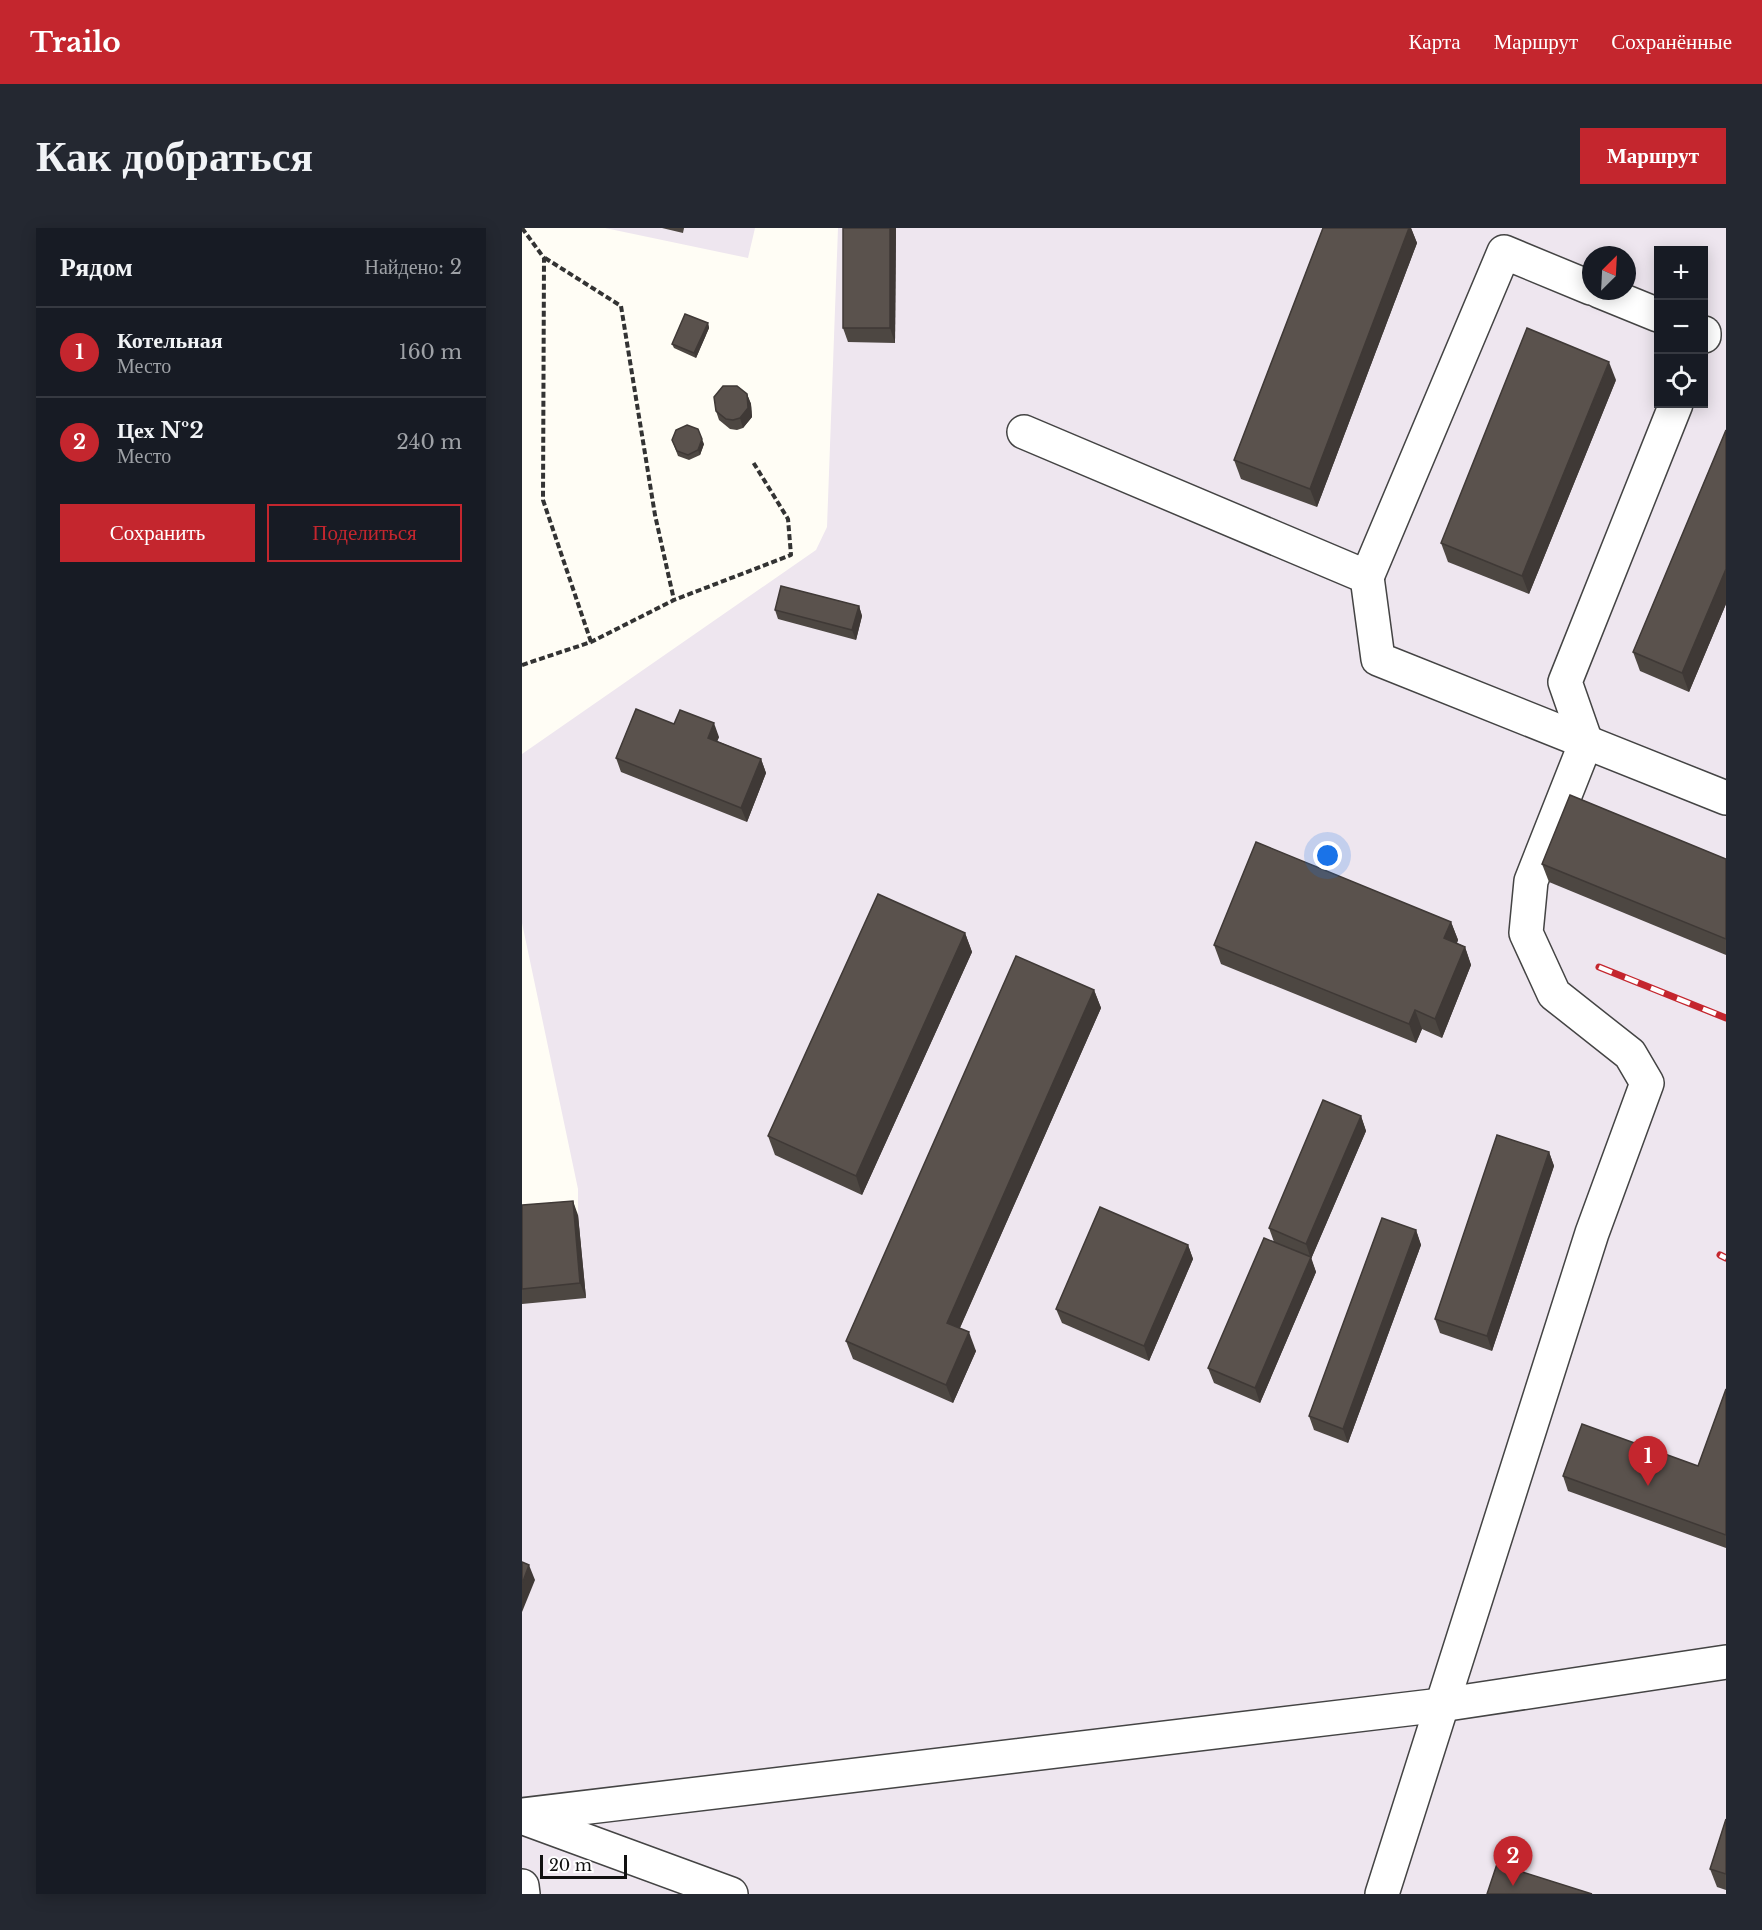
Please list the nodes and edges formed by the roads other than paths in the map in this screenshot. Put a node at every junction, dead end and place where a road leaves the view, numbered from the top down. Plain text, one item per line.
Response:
1 (1582, 284) edge
2 (1622, 300) edge
3 (1654, 313) edge
4 (1674, 408) edge
5 (1024, 432) dead end
6 (1367, 577) junction
7 (1586, 742) junction
8 (1726, 798) edge
9 (1726, 1662) edge
10 (1441, 1705) junction
11 (522, 1816) edge
12 (522, 1886) edge
13 (523, 1894) edge
14 (731, 1894) edge
15 (1382, 1894) edge

1 - 6 lane
2 - 3 lane
4 - 7 lane
5 - 6 lane
6 - 7 lane
7 - 8 lane
7 - 10 lane
9 - 10 lane
10 - 11 lane
10 - 15 lane
11 - 14 lane
12 - 13 lane

